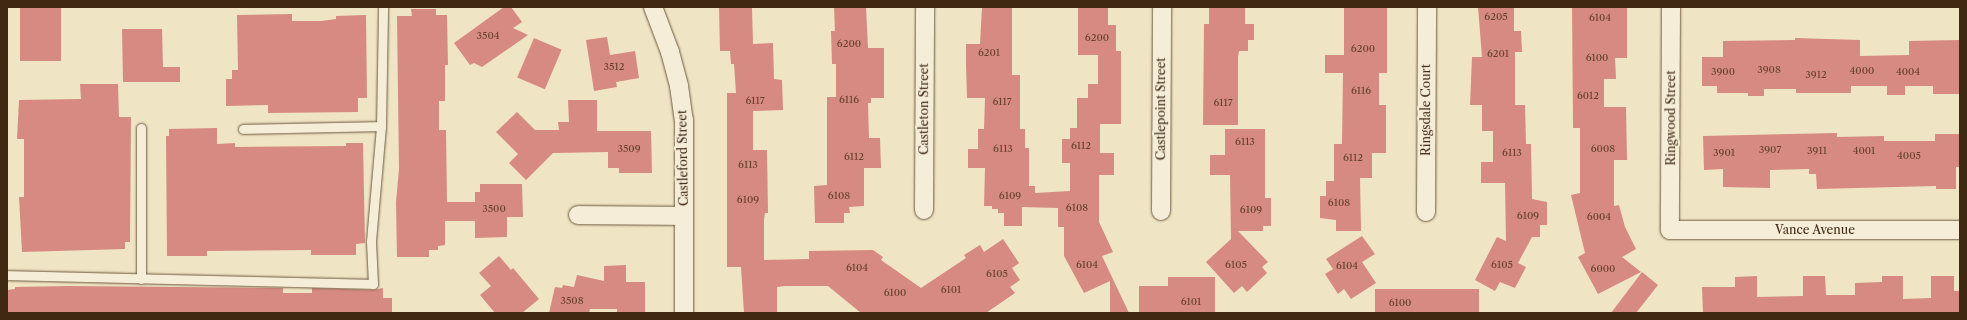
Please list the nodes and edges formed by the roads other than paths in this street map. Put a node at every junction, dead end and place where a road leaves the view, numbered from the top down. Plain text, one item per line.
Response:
1 (383, 7) edge
2 (653, 7) edge
3 (925, 7) edge
4 (1162, 7) edge
5 (1427, 7) edge
6 (1671, 7) edge
7 (381, 126) junction
8 (141, 128) dead end
9 (243, 129) dead end
10 (924, 210) dead end
11 (1161, 211) dead end
12 (1426, 212) dead end
13 (578, 215) dead end
14 (684, 216) junction
15 (1670, 230) joint
16 (1960, 230) edge
17 (7, 275) edge
18 (141, 279) junction
19 (684, 313) edge

1 - 7 lane
2 - 14 street, Castleford Street
3 - 10 street, Castleton Street
4 - 11 street, Castlepoint Street
5 - 12 street, Ringsdale Court
6 - 15 street, Ringwood Street
7 - 9 lane
7 - 18 lane
8 - 18 lane
13 - 14 street
14 - 19 street, Castleford Street
15 - 16 street, Vance Avenue
17 - 18 lane

